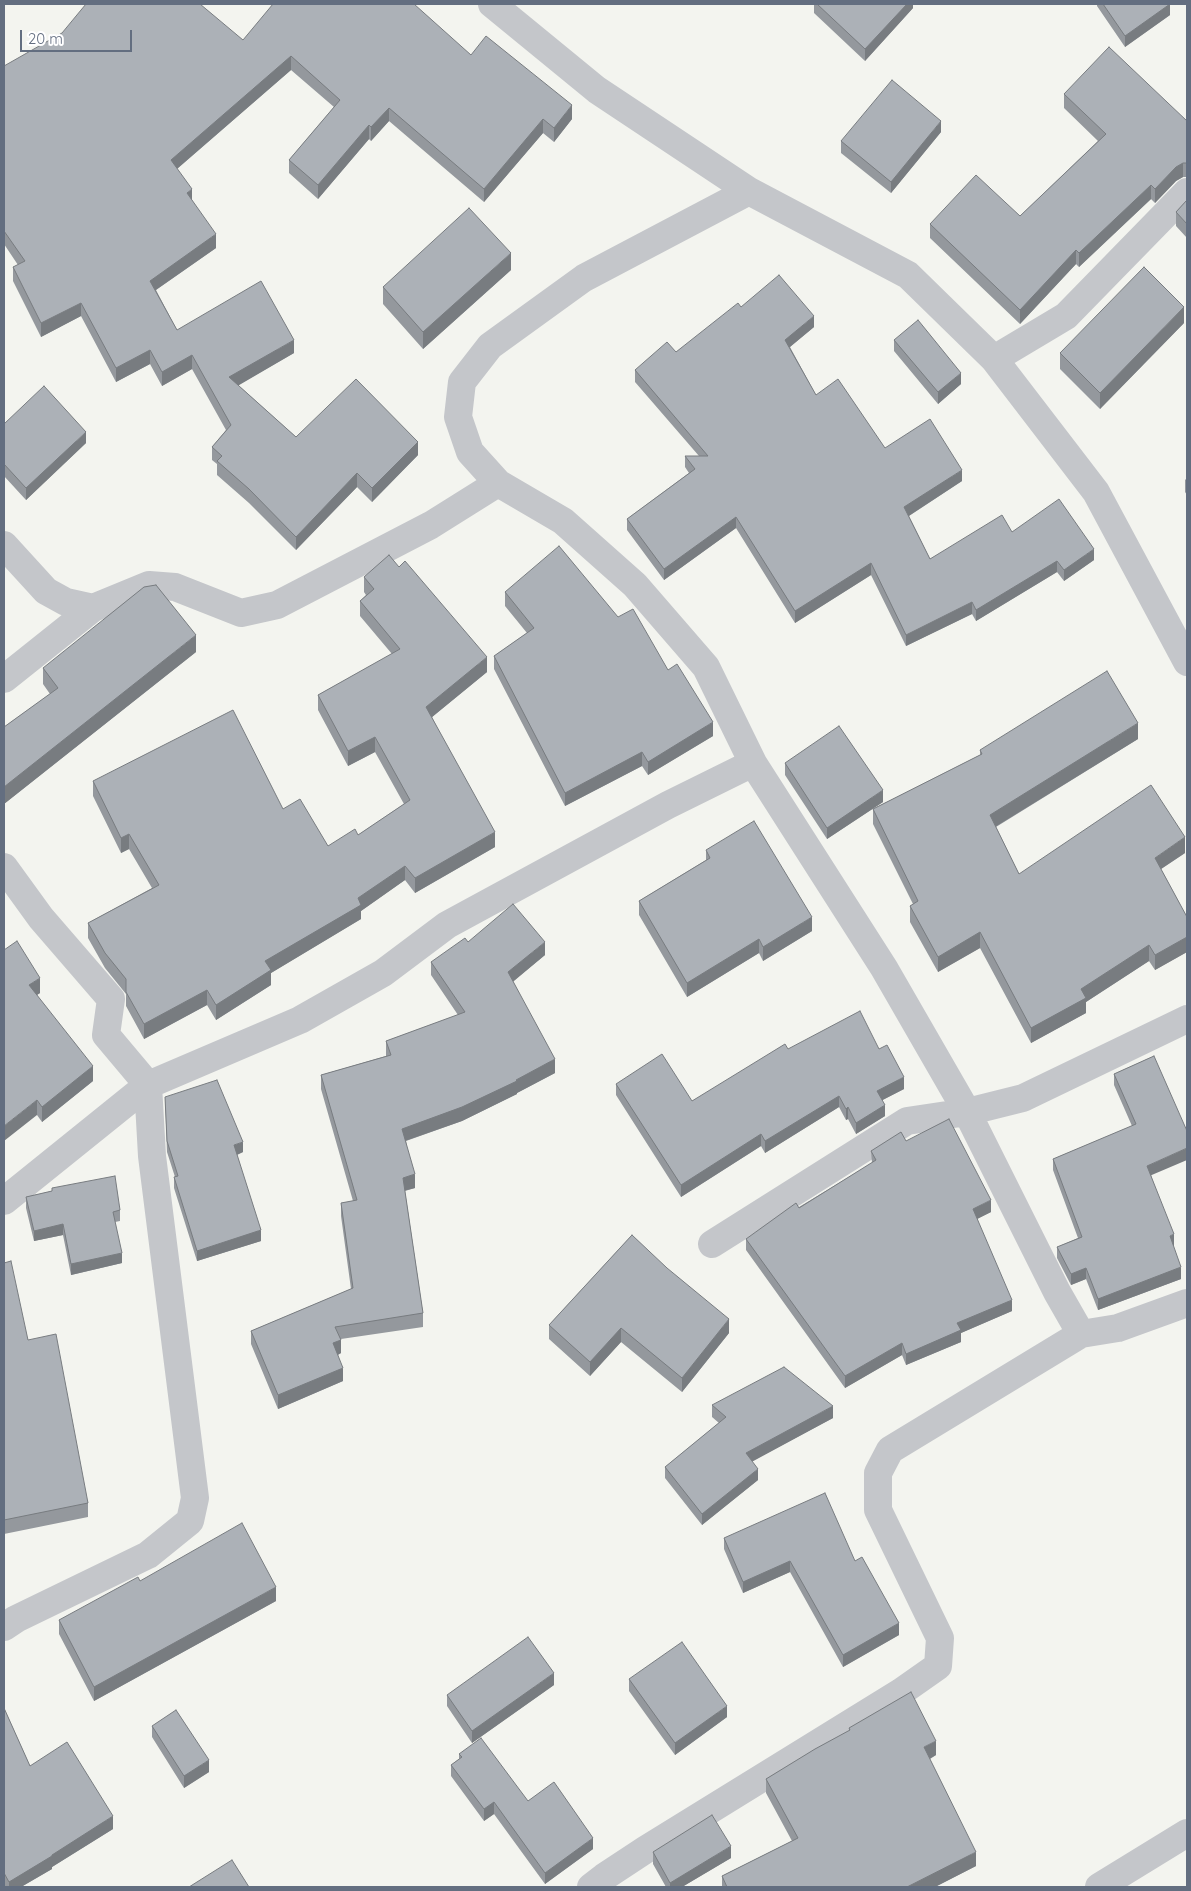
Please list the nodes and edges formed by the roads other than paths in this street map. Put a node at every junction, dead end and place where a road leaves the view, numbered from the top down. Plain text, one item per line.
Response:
1 (492, 4) edge
2 (749, 191) junction
3 (1187, 192) edge
4 (994, 359) junction
5 (498, 483) junction
6 (4, 544) edge
7 (93, 608) junction
8 (1187, 662) edge
9 (4, 679) edge
10 (753, 763) junction
11 (4, 867) edge
12 (1187, 1019) edge
13 (148, 1085) junction
14 (967, 1112) junction
15 (4, 1201) edge
16 (712, 1244) dead end
17 (1187, 1303) edge
18 (1080, 1334) junction
19 (4, 1627) edge
20 (1187, 1833) edge
21 (591, 1887) edge
22 (1100, 1887) edge

1 - 2 street
2 - 4 street
2 - 5 street
3 - 4 street
4 - 8 street
5 - 7 street
5 - 10 street
6 - 7 street
7 - 9 street
10 - 13 street
10 - 14 street
11 - 13 street
12 - 14 street
13 - 15 street
13 - 19 street
14 - 16 street
14 - 18 street
17 - 18 street
18 - 21 street
20 - 22 street

